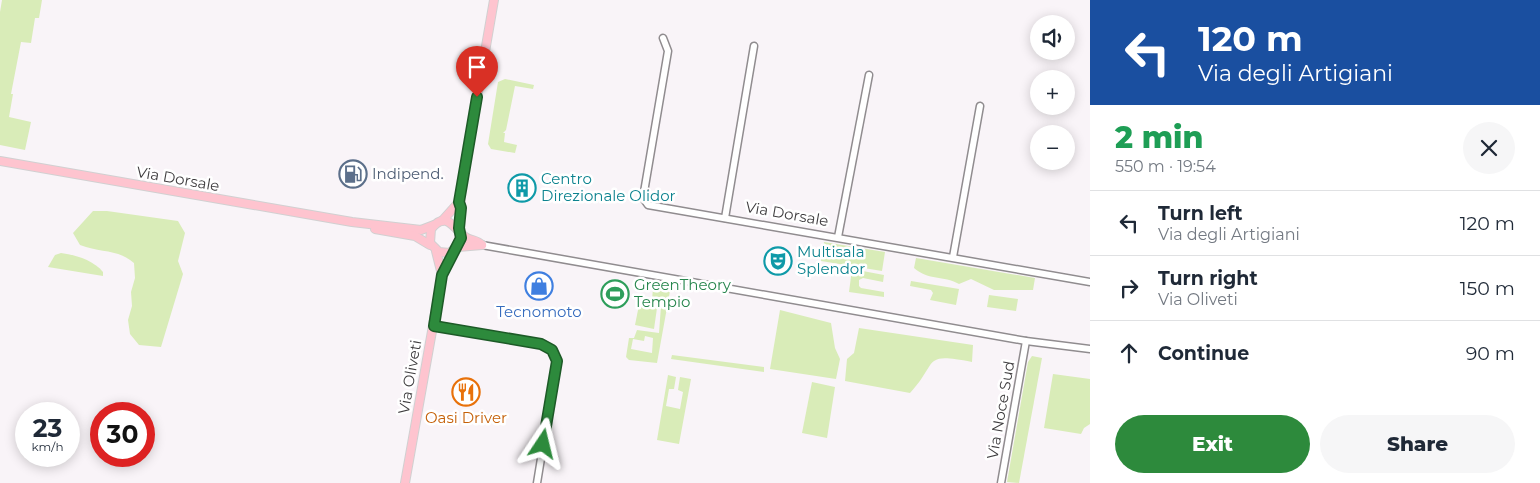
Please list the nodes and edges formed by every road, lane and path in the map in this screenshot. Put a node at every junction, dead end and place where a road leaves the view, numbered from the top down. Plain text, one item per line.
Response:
1 (494, 0) edge
2 (663, 38) dead end
3 (754, 46) dead end
4 (869, 75) dead end
5 (980, 106) dead end
6 (0, 161) edge
7 (459, 202) junction
8 (724, 218) junction
9 (442, 221) junction
10 (352, 222) junction
11 (434, 225) junction
12 (460, 231) junction
13 (838, 237) junction
14 (482, 245) junction
15 (434, 249) junction
16 (456, 249) junction
17 (953, 257) junction
18 (442, 275) junction
19 (1090, 282) edge
20 (434, 326) junction
21 (1026, 341) junction
22 (1090, 349) edge
23 (406, 483) edge
24 (537, 483) edge
25 (1001, 483) edge

1 - 7 main road
2 - 8 street, Via Dorsale
3 - 8 street
4 - 13 street
5 - 17 street
6 - 10 main road, Via Dorsale
7 - 9 main road
7 - 12 main road
8 - 13 street, Via Dorsale
9 - 11 main road
9 - 12 main road
10 - 11 main road, Via Dorsale
10 - 15 main road, Via Dorsale
11 - 15 main road
12 - 14 main road
12 - 16 main road
13 - 17 street, Via Dorsale
14 - 16 main road
14 - 21 street
15 - 16 main road
15 - 18 main road, Via Oliveti
16 - 18 main road, Via Oliveti
17 - 19 street, Via Dorsale
18 - 20 main road, Via Oliveti
20 - 23 main road, Via Oliveti
20 - 24 street
21 - 22 street
21 - 25 street, Via Noce Sud

